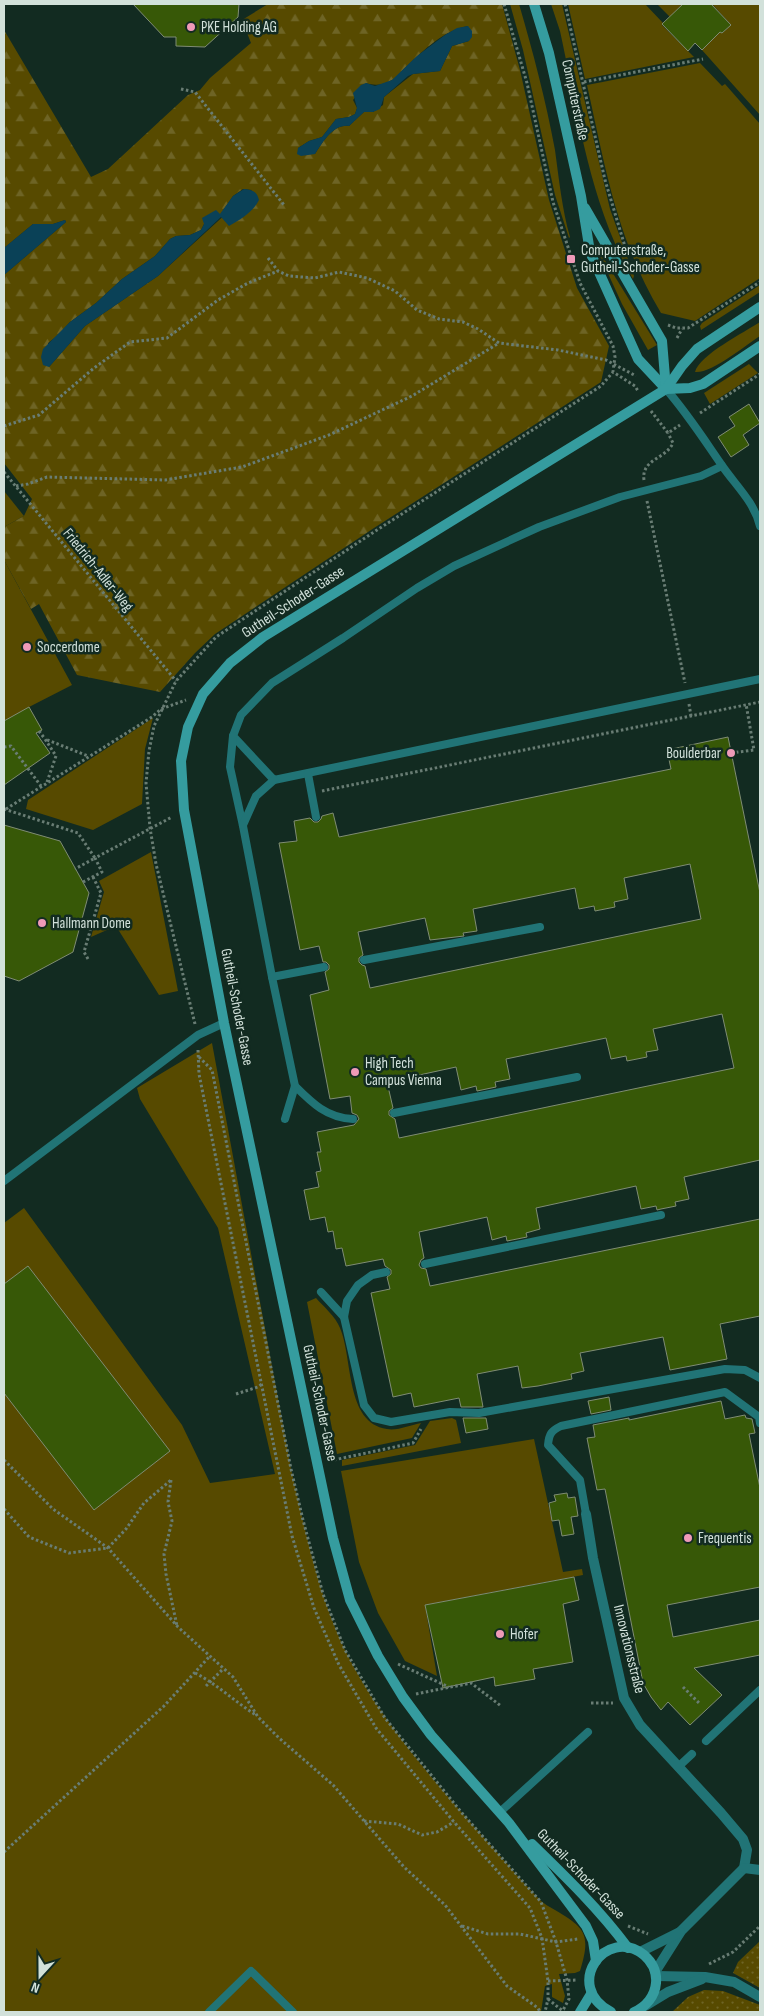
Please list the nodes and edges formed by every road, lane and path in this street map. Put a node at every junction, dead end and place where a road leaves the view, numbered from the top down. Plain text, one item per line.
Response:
1 (504, 4) edge
2 (534, 4) edge
3 (565, 4) edge
4 (703, 59) dead end
5 (584, 82) junction
6 (181, 88) dead end
7 (582, 203) junction
8 (284, 205) dead end
9 (628, 254) dead end
10 (268, 258) dead end
11 (278, 271) junction
12 (760, 282) edge
13 (760, 308) edge
14 (664, 321) dead end
15 (682, 329) junction
16 (677, 338) dead end
17 (499, 343) junction
18 (760, 346) edge
19 (615, 365) junction
20 (613, 372) junction
21 (760, 374) edge
22 (640, 378) dead end
23 (666, 389) junction
24 (644, 402) junction
25 (691, 418) junction
26 (4, 426) edge
27 (668, 433) junction
28 (722, 466) junction
29 (4, 472) edge
30 (16, 486) junction
31 (645, 490) junction
32 (760, 526) edge
33 (760, 678) edge
34 (176, 681) junction
35 (203, 694) junction
36 (687, 694) junction
37 (760, 702) edge
38 (746, 704) junction
39 (161, 709) junction
40 (691, 716) junction
41 (39, 731) dead end
42 (233, 736) junction
43 (45, 739) junction
44 (4, 747) edge
45 (731, 753) dead end
46 (89, 756) junction
47 (308, 774) junction
48 (274, 780) junction
49 (47, 782) junction
50 (41, 786) junction
51 (312, 793) junction
52 (5, 809) edge
53 (184, 810) junction
54 (316, 817) dead end
55 (243, 826) junction
56 (150, 828) junction
57 (95, 858) junction
58 (75, 869) dead end
59 (93, 877) junction
60 (83, 882) dead end
61 (540, 927) dead end
62 (88, 959) dead end
63 (364, 960) dead end
64 (324, 967) dead end
65 (272, 977) junction
66 (224, 1023) junction
67 (198, 1035) junction
68 (198, 1057) dead end
69 (577, 1077) dead end
70 (295, 1086) junction
71 (394, 1113) dead end
72 (285, 1119) dead end
73 (353, 1119) dead end
74 (4, 1181) edge
75 (661, 1215) dead end
76 (425, 1264) dead end
77 (386, 1272) dead end
78 (321, 1292) dead end
79 (344, 1317) junction
80 (760, 1378) edge
81 (263, 1383) dead end
82 (236, 1394) dead end
83 (428, 1416) junction
84 (760, 1423) edge
85 (4, 1460) edge
86 (318, 1464) junction
87 (4, 1509) edge
88 (586, 1514) joint
89 (108, 1548) junction
90 (178, 1627) junction
91 (377, 1654) junction
92 (209, 1657) junction
93 (223, 1669) junction
94 (195, 1673) junction
95 (212, 1681) junction
96 (206, 1686) dead end
97 (683, 1687) dead end
98 (450, 1688) junction
99 (760, 1690) edge
100 (403, 1697) junction
101 (591, 1703) dead end
102 (618, 1703) dead end
103 (700, 1704) dead end
104 (501, 1706) dead end
105 (258, 1717) junction
106 (588, 1732) dead end
107 (706, 1741) dead end
108 (692, 1754) dead end
109 (678, 1767) junction
110 (500, 1812) junction
111 (364, 1820) junction
112 (454, 1822) dead end
113 (509, 1823) junction
114 (4, 1852) edge
115 (744, 1868) junction
116 (760, 1870) edge
117 (461, 1925) junction
118 (760, 1926) edge
119 (681, 1931) junction
120 (628, 1948) junction
121 (640, 1952) junction
122 (596, 1961) junction
123 (701, 1965) dead end
124 (655, 1974) junction
125 (705, 1978) junction
126 (548, 1981) junction
127 (591, 1994) junction
128 (760, 1997) edge
129 (548, 1999) junction
130 (286, 2006) junction
131 (644, 2007) junction
132 (209, 2012) edge
133 (280, 2012) edge
134 (293, 2012) edge
135 (540, 2012) edge
136 (545, 2012) edge
137 (563, 2012) edge
138 (580, 2012) edge
139 (611, 2012) edge
140 (634, 2012) edge

1 - 19 path
2 - 7 street, Computerstraße
3 - 5 path
4 - 5 path
5 - 9 path
6 - 8 path
7 - 23 street, Computerstraße
7 - 23 street, Computerstraße
10 - 11 path
11 - 17 path
11 - 26 path
12 - 15 path
13 - 23 street, Gutheil-Schoder-Gasse
14 - 15 path
15 - 16 path
17 - 19 path
17 - 30 path
18 - 23 street, Gutheil-Schoder-Gasse
19 - 20 path
19 - 22 path
20 - 24 path
20 - 34 path
21 - 25 path
23 - 24 street, Gutheil-Schoder-Gasse
23 - 25 lane
24 - 27 path
24 - 35 street, Gutheil-Schoder-Gasse
25 - 27 path
25 - 28 lane
27 - 31 path
28 - 31 lane
28 - 32 lane
29 - 30 path, Friedrich-Adler-Weg
30 - 34 path, Friedrich-Adler-Weg
31 - 36 path
31 - 42 lane
33 - 36 lane
34 - 39 path
35 - 39 path
35 - 53 street, Gutheil-Schoder-Gasse
36 - 40 path
36 - 47 lane
37 - 38 path
38 - 40 path
38 - 45 path
39 - 46 path
39 - 56 path
40 - 51 path
41 - 43 path
42 - 48 lane
42 - 55 lane
43 - 46 path
43 - 49 path
44 - 50 path
46 - 49 path
47 - 48 lane
47 - 51 lane
48 - 55 lane
49 - 50 path
50 - 52 path
51 - 54 lane
52 - 57 path
53 - 56 path
53 - 66 street, Gutheil-Schoder-Gasse
55 - 65 lane
56 - 57 path
56 - 67 path
57 - 58 path
57 - 59 path
59 - 60 path
59 - 62 path
61 - 63 lane
64 - 65 lane
65 - 70 lane
66 - 67 lane
66 - 86 street, Gutheil-Schoder-Gasse
67 - 68 path
67 - 74 lane
69 - 71 lane
70 - 72 lane
70 - 73 lane
75 - 76 lane
77 - 79 lane
78 - 79 lane
79 - 83 lane
80 - 83 lane
81 - 82 path
83 - 86 path
84 - 88 lane
85 - 89 path
86 - 91 street, Gutheil-Schoder-Gasse
87 - 89 path
88 - 109 street, Innovationsstraße
89 - 90 path
89 - 90 path
90 - 92 path
91 - 98 path
91 - 100 street, Gutheil-Schoder-Gasse
92 - 93 path
92 - 94 path
93 - 95 path
93 - 105 path
94 - 95 path
94 - 114 path
95 - 96 path
95 - 105 path
97 - 103 path
98 - 100 path
98 - 104 path
99 - 107 lane
100 - 110 street, Gutheil-Schoder-Gasse
101 - 102 path
105 - 111 path
106 - 110 lane
108 - 109 lane
109 - 115 street, Innovationsstraße
110 - 113 street, Gutheil-Schoder-Gasse
111 - 112 path
111 - 117 path
113 - 120 street, Gutheil-Schoder-Gasse
113 - 122 street, Gutheil-Schoder-Gasse
115 - 116 street
115 - 119 street
117 - 126 path
117 - 135 path
118 - 123 path
119 - 121 street
119 - 124 street
120 - 121 street
120 - 122 street
121 - 124 street
122 - 127 street
124 - 125 street
124 - 131 street
125 - 128 street
125 - 131 street
126 - 129 path
126 - 137 path
127 - 138 street
127 - 139 street
129 - 136 path
129 - 137 path
130 - 132 lane
130 - 133 lane
130 - 134 lane
131 - 140 street

